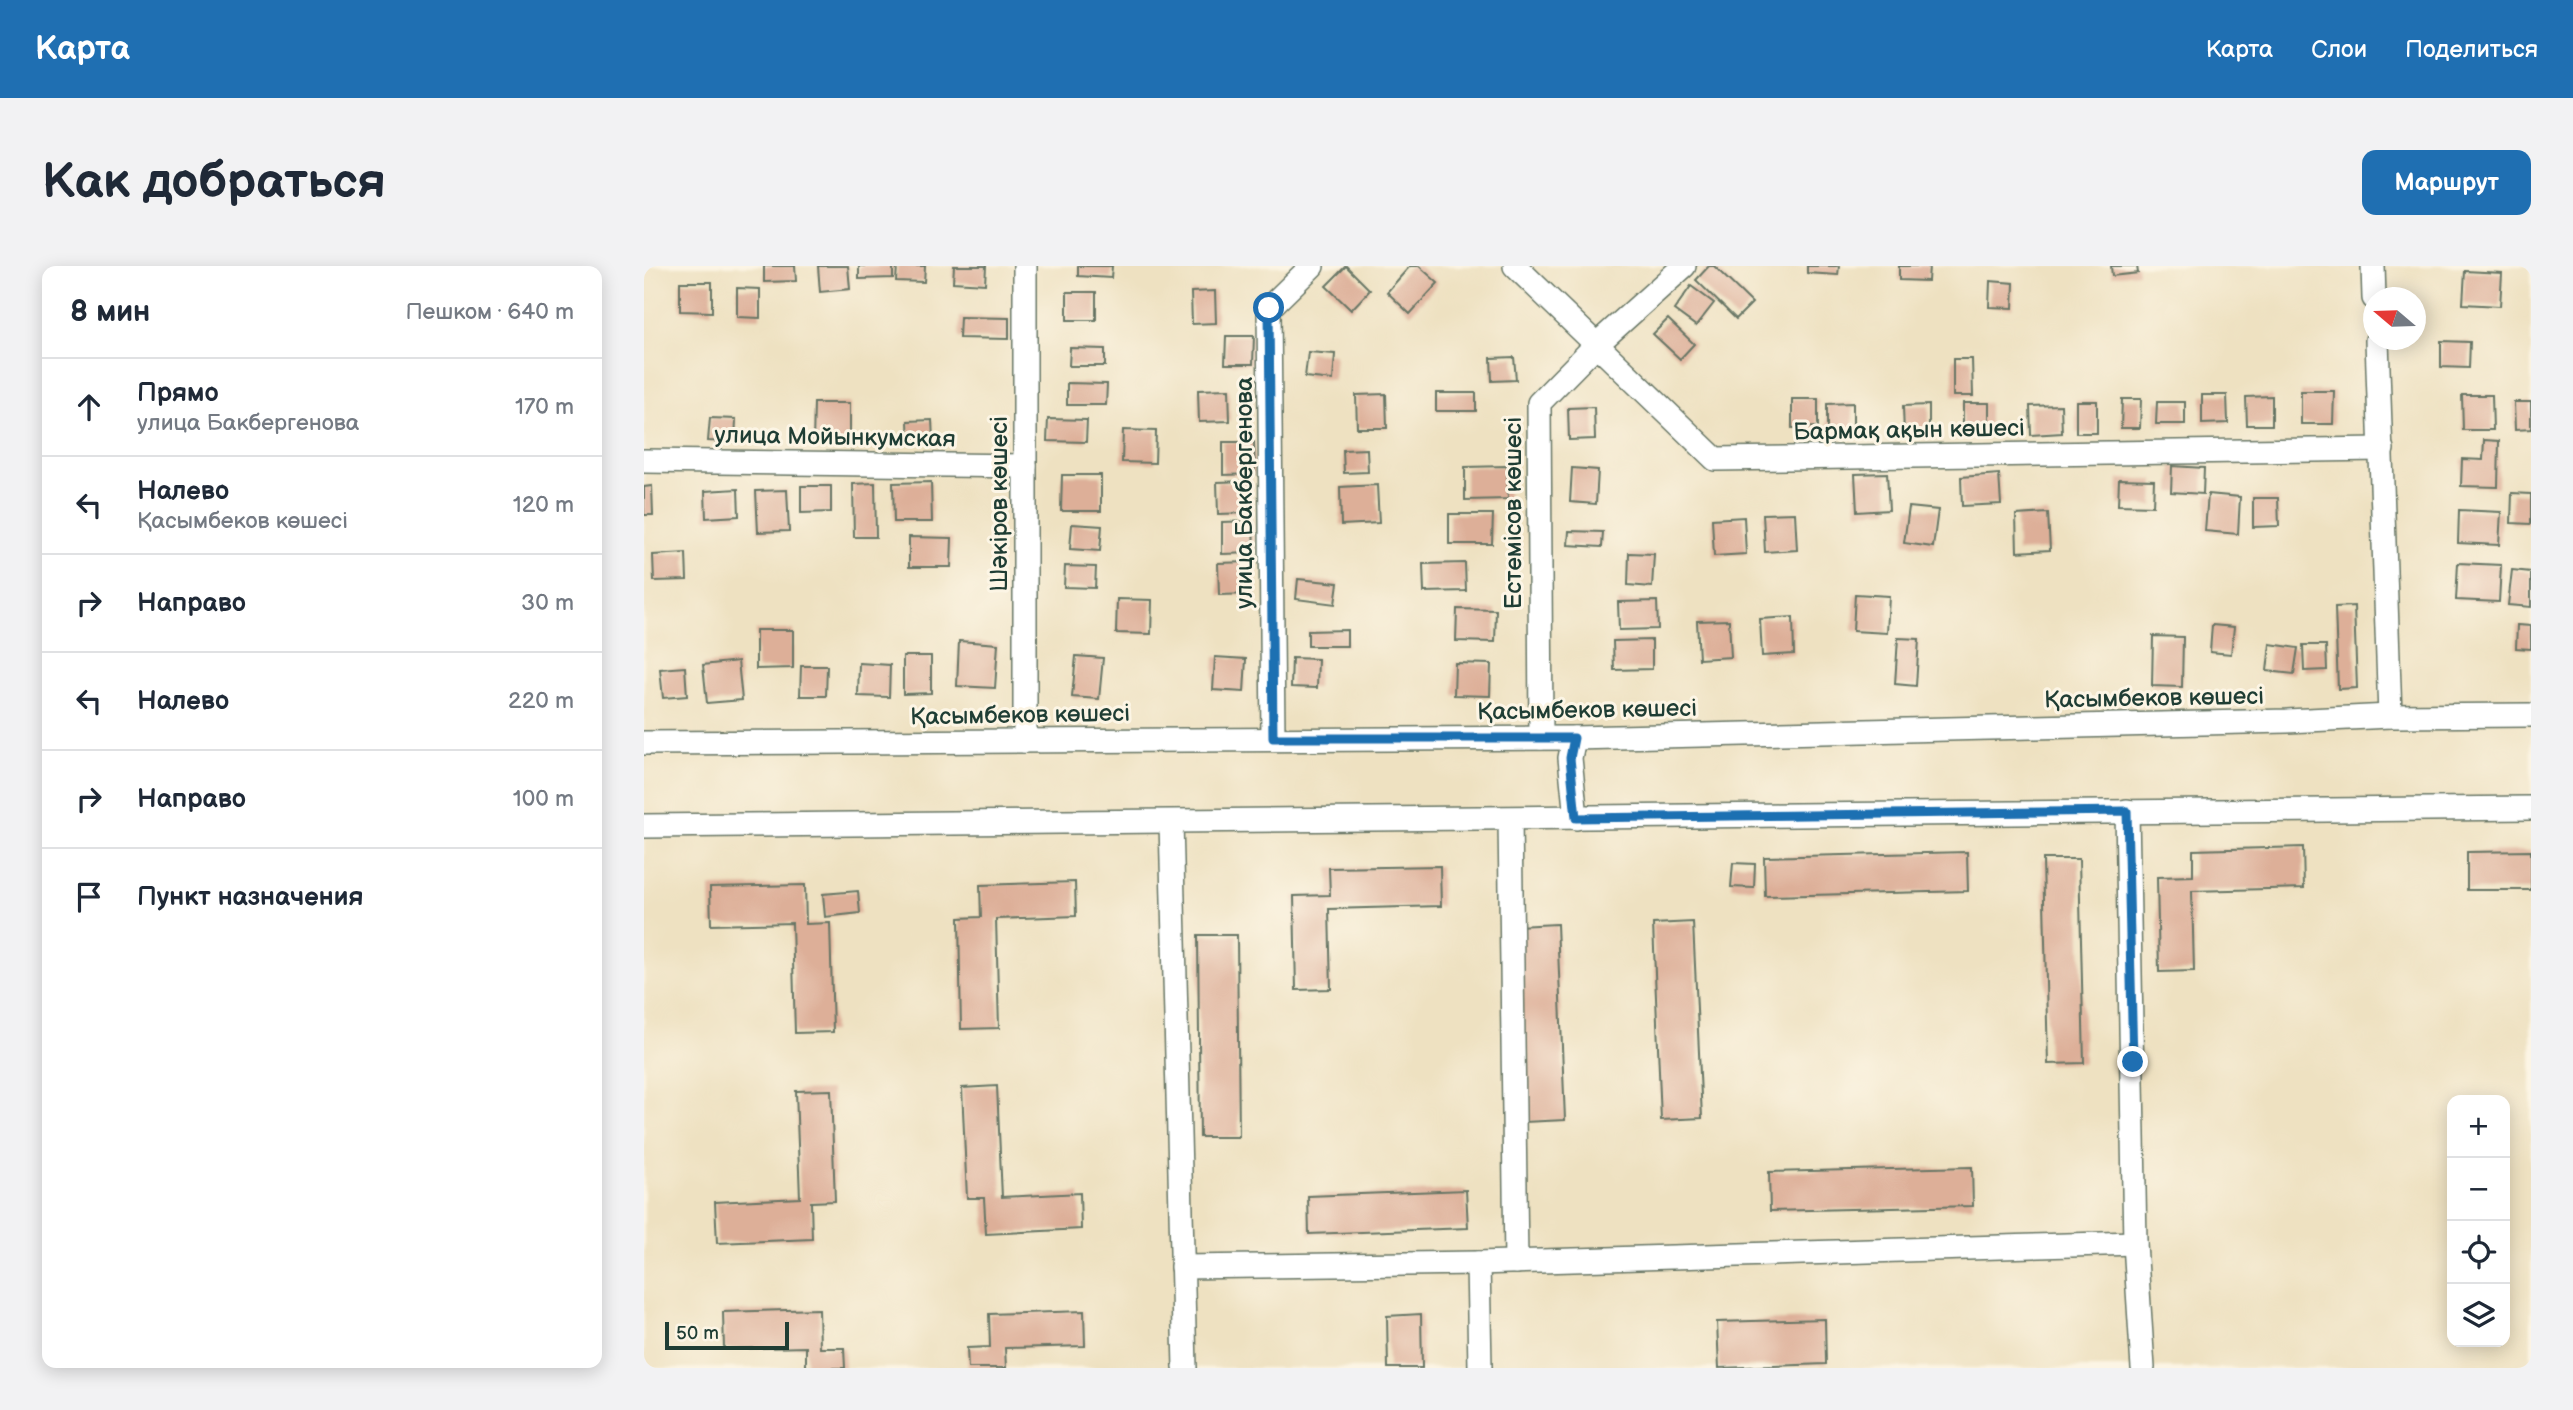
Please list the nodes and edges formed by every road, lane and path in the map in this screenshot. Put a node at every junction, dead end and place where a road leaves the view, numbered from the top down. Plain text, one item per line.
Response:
1 (1025, 266) edge
2 (1312, 266) edge
3 (1516, 266) edge
4 (1684, 266) edge
5 (2373, 266) edge
6 (2374, 287) edge
7 (1596, 345) junction
8 (2377, 350) edge
9 (2382, 449) junction
10 (644, 461) edge
11 (1025, 466) junction
12 (2531, 715) edge
13 (2390, 716) junction
14 (1273, 738) junction
15 (1541, 738) junction
16 (1574, 738) junction
17 (1025, 741) junction
18 (644, 743) edge
19 (2531, 808) edge
20 (2127, 811) junction
21 (1576, 818) junction
22 (1510, 819) junction
23 (1171, 822) junction
24 (644, 826) edge
25 (2135, 1243) junction
26 (1516, 1262) junction
27 (1478, 1263) junction
28 (1182, 1267) junction
29 (1185, 1368) edge
30 (1480, 1368) edge
31 (2143, 1368) edge

1 - 11 street, Шәкіров көшесі
2 - 14 street, улица Бакбергенова
3 - 7 street, Бармақ ақын көшесі
4 - 7 street, Естемісов көшесі
5 - 6 street
7 - 9 street, Бармақ ақын көшесі
7 - 15 street, Естемісов көшесі
8 - 9 street
9 - 13 street
10 - 11 street, улица Мойынкумская
11 - 17 street, Шәкіров көшесі
12 - 13 street, Қасымбеков көшесі
13 - 16 street, Қасымбеков көшесі
14 - 15 street, Қасымбеков көшесі
14 - 17 street, Қасымбеков көшесі
15 - 16 street, Қасымбеков көшесі
16 - 21 street
17 - 18 street, Қасымбеков көшесі
19 - 20 street
20 - 21 street
20 - 25 street
21 - 22 street
22 - 23 street
22 - 26 street
23 - 24 street
23 - 28 street
25 - 26 street
25 - 31 street
26 - 27 street
27 - 28 street
27 - 30 street
28 - 29 street

